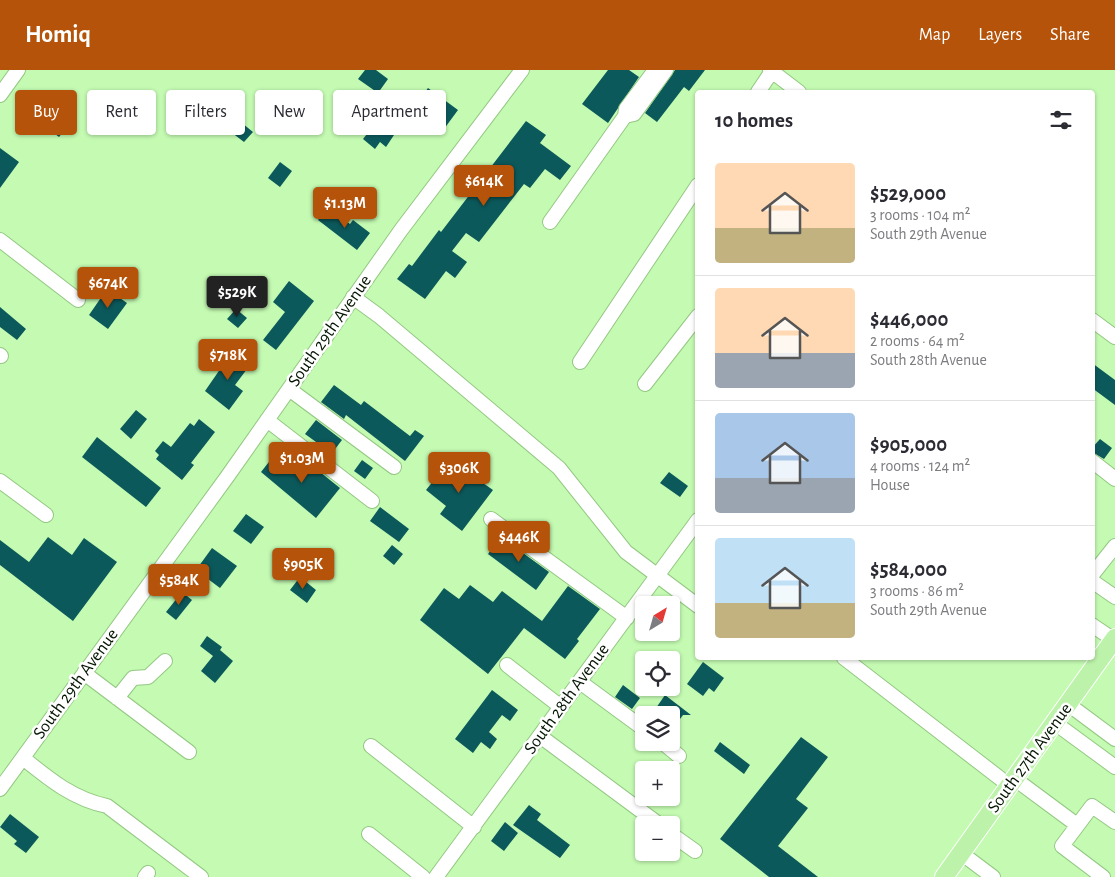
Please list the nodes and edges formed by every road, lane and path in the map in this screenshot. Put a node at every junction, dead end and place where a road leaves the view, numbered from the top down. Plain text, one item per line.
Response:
1 (18, 70) edge
2 (522, 70) edge
3 (655, 70) edge
4 (666, 70) edge
5 (771, 71) edge
6 (759, 90) edge
7 (796, 90) edge
8 (0, 94) edge
9 (625, 116) junction
10 (695, 190) edge
11 (550, 222) dead end
12 (0, 240) edge
13 (354, 297) junction
14 (78, 300) dead end
15 (695, 320) edge
16 (1095, 322) edge
17 (1115, 337) edge
18 (580, 362) dead end
19 (645, 384) dead end
20 (290, 389) junction
21 (267, 420) junction
22 (1095, 464) edge
23 (394, 468) dead end
24 (1115, 479) edge
25 (0, 481) edge
26 (372, 501) dead end
27 (46, 515) dead end
28 (491, 519) dead end
29 (695, 524) edge
30 (1115, 546) edge
31 (1095, 571) edge
32 (657, 576) junction
33 (1095, 582) edge
34 (1115, 597) edge
35 (695, 604) edge
36 (627, 618) junction
37 (1095, 627) edge
38 (1114, 639) edge
39 (847, 660) edge
40 (165, 661) dead end
41 (507, 665) dead end
42 (84, 673) junction
43 (580, 682) junction
44 (117, 698) junction
45 (1068, 704) junction
46 (561, 707) junction
47 (635, 722) edge
48 (1055, 723) junction
49 (540, 736) junction
50 (1115, 738) edge
51 (371, 746) dead end
52 (673, 751) edge
53 (189, 752) dead end
54 (679, 756) dead end
55 (23, 758) junction
56 (1115, 767) edge
57 (1012, 782) junction
58 (0, 789) edge
59 (648, 816) edge
60 (1115, 822) edge
61 (1077, 825) junction
62 (474, 827) junction
63 (369, 834) dead end
64 (680, 840) edge
65 (695, 851) dead end
66 (961, 853) junction
67 (201, 877) edge
68 (424, 877) edge
69 (436, 877) edge
70 (944, 877) edge
71 (993, 877) edge
72 (1103, 877) edge

1 - 8 street
2 - 13 street, South 29th Avenue
3 - 9 street
4 - 9 street
5 - 6 street
5 - 7 street
9 - 11 street
10 - 18 street
12 - 14 street
13 - 20 street, South 29th Avenue
13 - 32 street
15 - 19 street
16 - 17 street
20 - 21 street, South 29th Avenue
20 - 23 street
21 - 26 street
21 - 42 street, South 29th Avenue
22 - 24 street
25 - 27 street
28 - 36 street
29 - 32 street, South 28th Avenue
30 - 31 street
32 - 35 street
32 - 36 street, South 28th Avenue
33 - 34 street
36 - 43 street, South 28th Avenue
37 - 38 street
38 - 45 main road, South 27th Avenue
39 - 57 street
40 - 44 street
41 - 46 street
42 - 44 street
42 - 55 street, South 29th Avenue
43 - 46 street, South 28th Avenue
43 - 47 street
44 - 53 street
45 - 48 main road, South 27th Avenue
45 - 50 street
46 - 49 street, South 28th Avenue
48 - 56 street
48 - 57 main road, South 27th Avenue
49 - 59 street
49 - 62 street, South 28th Avenue
51 - 62 street
52 - 54 street
55 - 58 street, South 29th Avenue
55 - 67 street
57 - 61 street
57 - 66 main road, South 27th Avenue
60 - 61 street
61 - 72 street
62 - 69 street, South 28th Avenue
63 - 68 street
64 - 65 street
66 - 70 main road, South 27th Avenue
66 - 71 street

